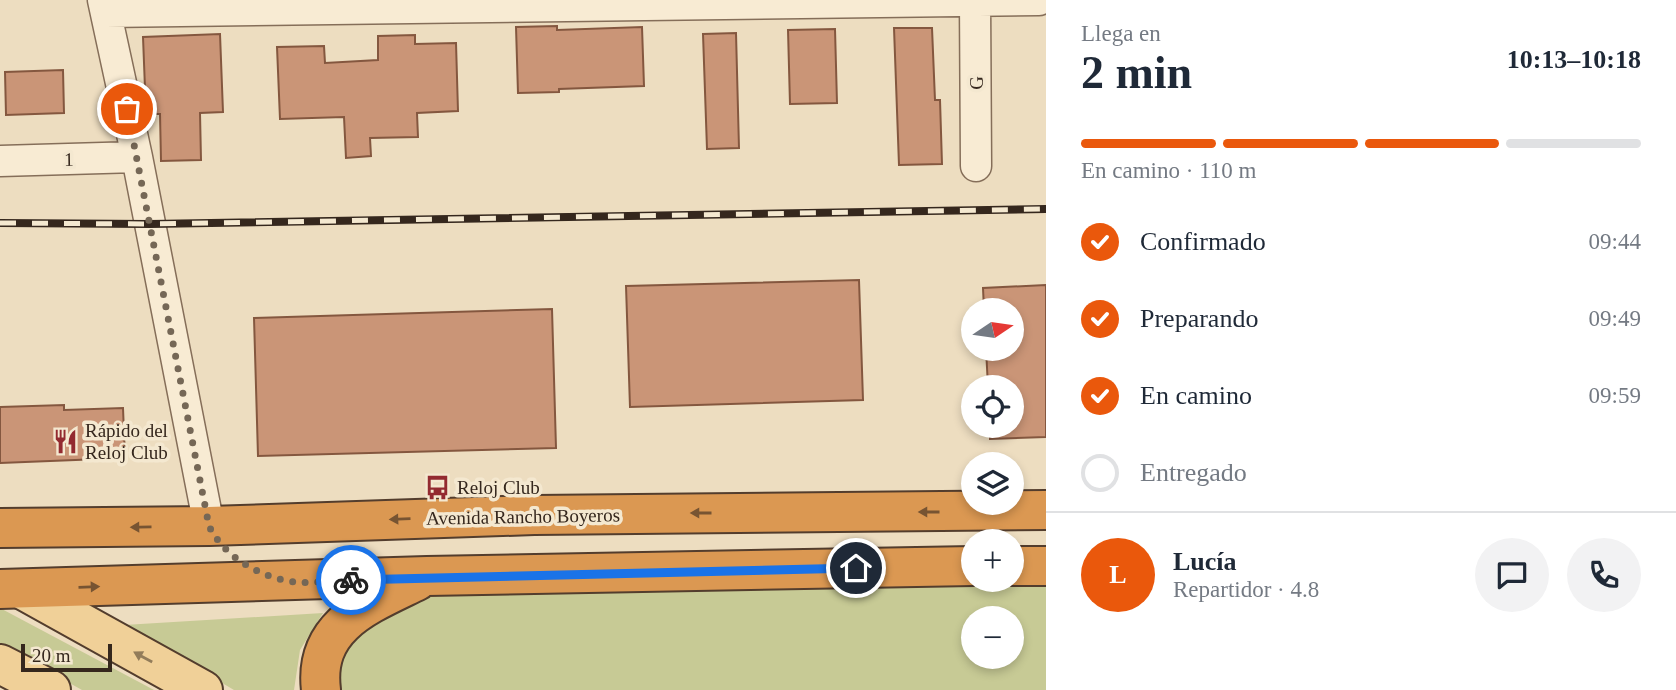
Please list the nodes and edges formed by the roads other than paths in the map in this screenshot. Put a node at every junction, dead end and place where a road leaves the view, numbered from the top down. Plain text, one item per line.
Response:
1 (975, 0) edge
2 (1039, 0) edge
3 (104, 6) edge
4 (137, 157) junction
5 (0, 161) edge
6 (976, 166) dead end
7 (1046, 510) edge
8 (209, 526) junction
9 (0, 528) edge
10 (961, 566) edge
11 (1024, 566) edge
12 (1046, 566) edge
13 (427, 576) junction
14 (295, 582) junction
15 (7, 586) edge
16 (0, 664) edge
17 (51, 690) edge
18 (203, 690) edge
19 (321, 690) edge

1 - 2 street
1 - 3 street
1 - 6 street, G
3 - 4 street
4 - 5 street, 1
4 - 8 street
7 -> 8 highway, Avenida Rancho Boyeros
8 -> 9 highway, Avenida Rancho Boyeros
8 - 14 highway
10 - 13 highway
11 - 12 highway
13 - 14 highway
13 - 19 highway
15 -> 14 highway
18 -> 15 main road
16 - 17 main road

